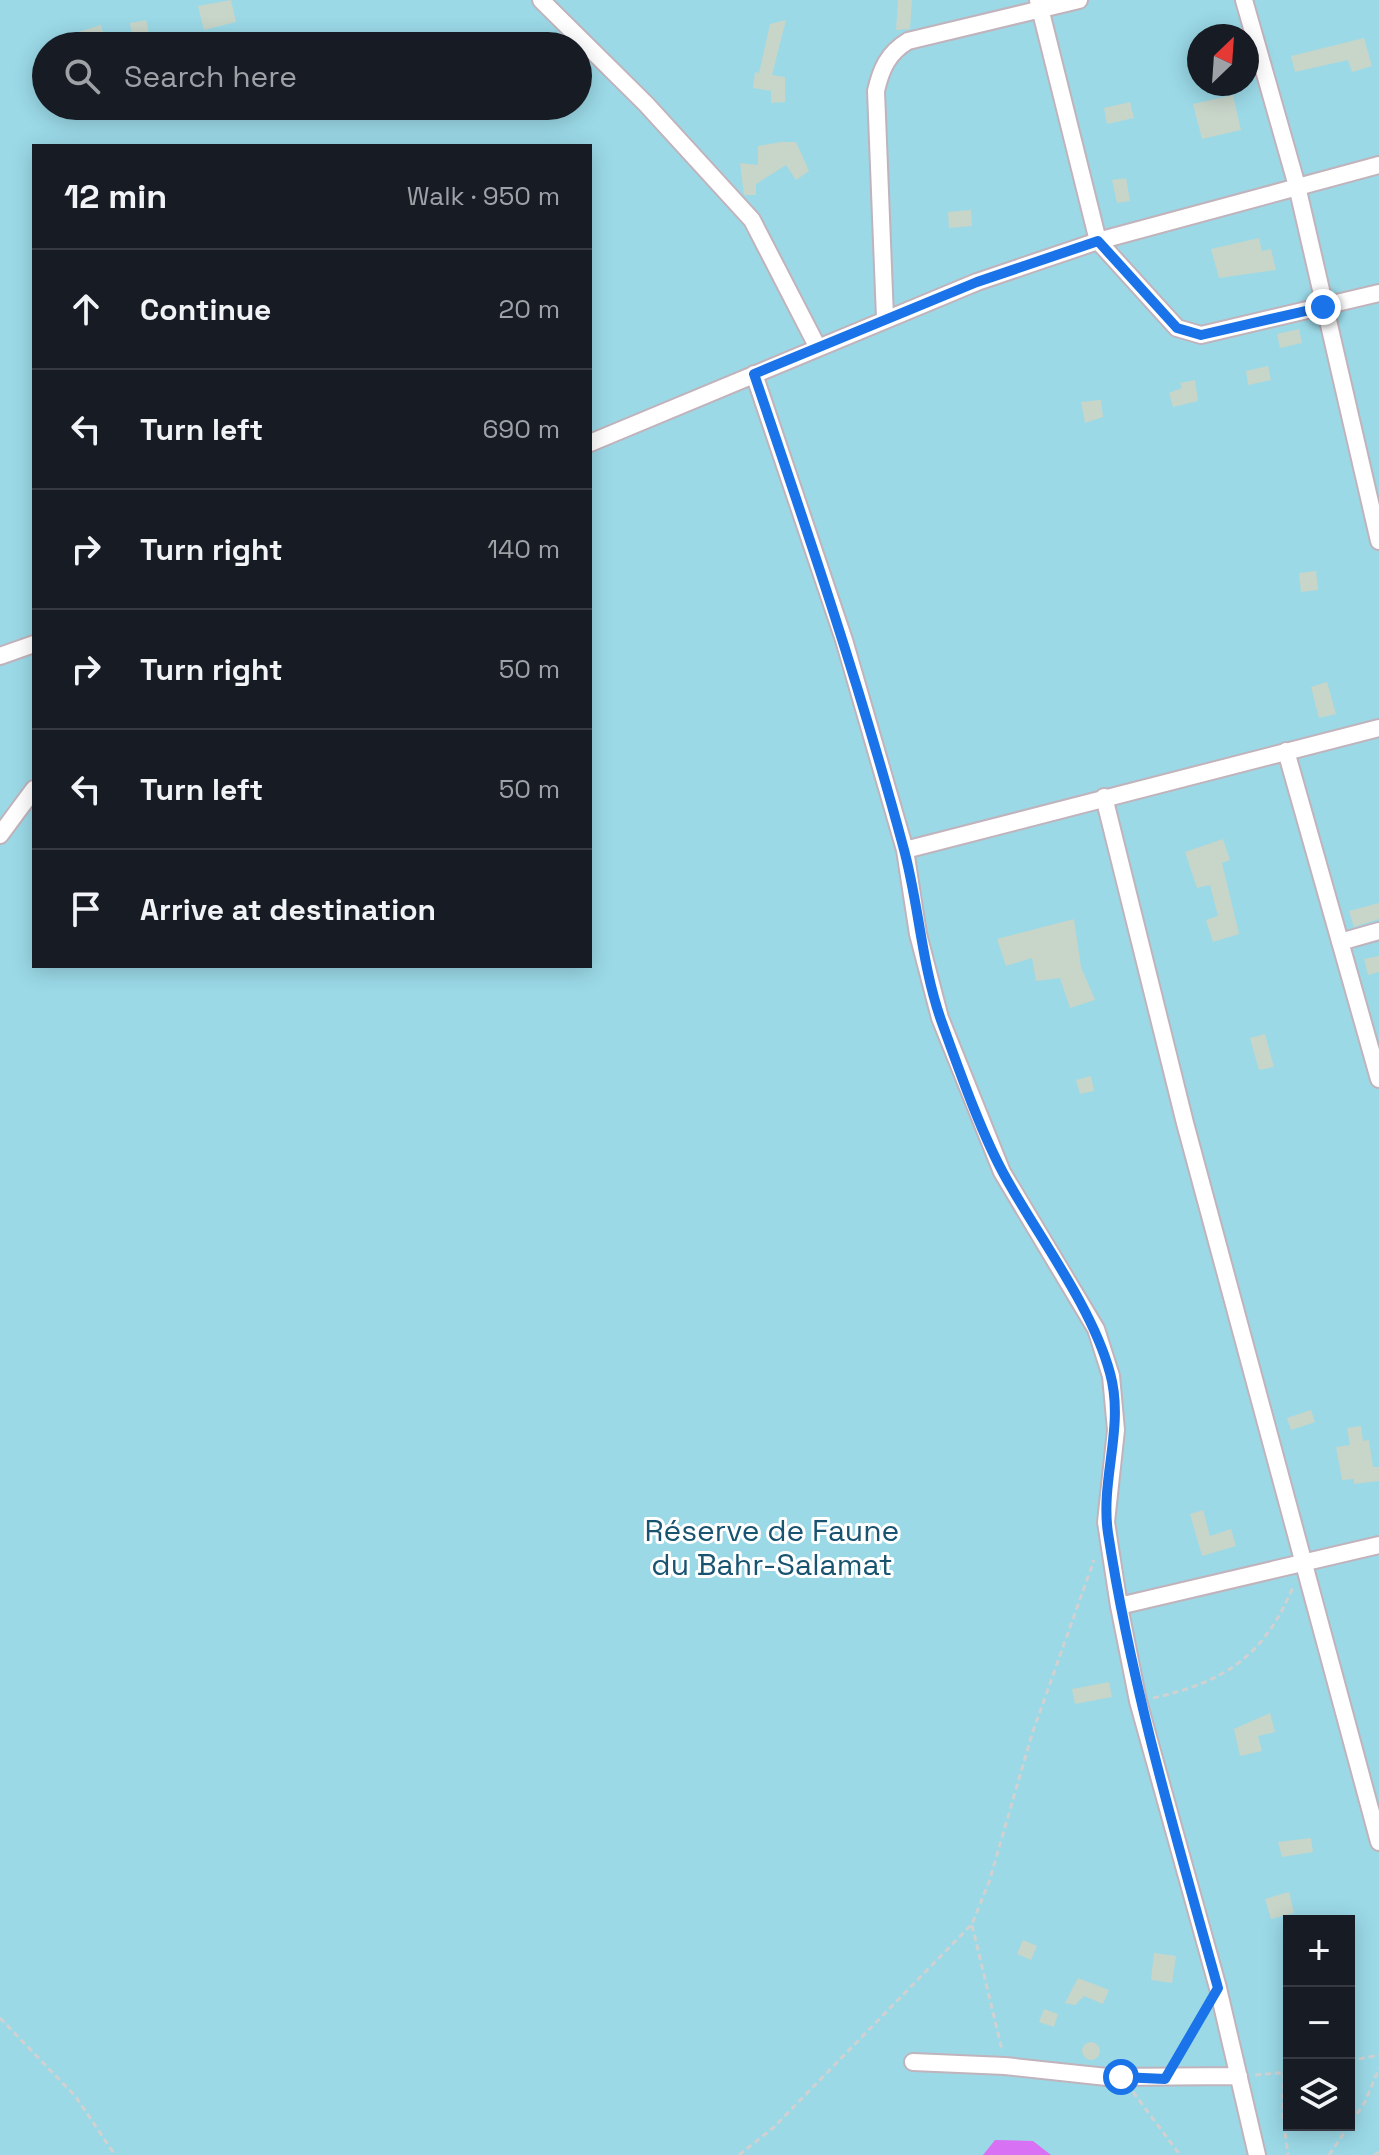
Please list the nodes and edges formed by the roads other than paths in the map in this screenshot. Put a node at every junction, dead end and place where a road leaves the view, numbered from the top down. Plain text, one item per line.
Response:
1 (541, 0) edge
2 (1079, 0) edge
3 (1244, 0) edge
4 (1039, 5) edge
5 (573, 32) edge
6 (592, 51) edge
7 (1379, 165) edge
8 (1297, 186) junction
9 (1098, 241) junction
10 (1379, 293) edge
11 (1323, 307) junction
12 (885, 318) junction
13 (817, 346) junction
14 (754, 374) junction
15 (592, 442) edge
16 (1379, 541) edge
17 (32, 645) edge
18 (0, 656) edge
19 (1379, 728) edge
20 (1286, 751) junction
21 (32, 792) edge
22 (1104, 797) junction
23 (0, 835) edge
24 (905, 850) junction
25 (1379, 931) edge
26 (1340, 942) junction
27 (1379, 1079) edge
28 (1379, 1545) edge
29 (1302, 1565) junction
30 (1119, 1606) junction
31 (1379, 1842) edge
32 (913, 2062) dead end
33 (1239, 2076) junction
34 (1257, 2155) edge

1 - 5 street
2 - 4 street
3 - 8 street
4 - 9 street
4 - 12 street
6 - 13 street
7 - 8 street
8 - 9 street
8 - 11 street
9 - 11 street
9 - 12 street
10 - 11 street
11 - 16 street
12 - 13 street
13 - 14 street
14 - 15 street
14 - 24 street
17 - 18 street
19 - 20 street
20 - 22 street
20 - 26 street
21 - 23 street
22 - 24 street
22 - 29 street
24 - 30 street
25 - 26 street
26 - 27 street
28 - 29 street
29 - 30 street
29 - 31 street
30 - 33 street
32 - 33 street
33 - 34 street

